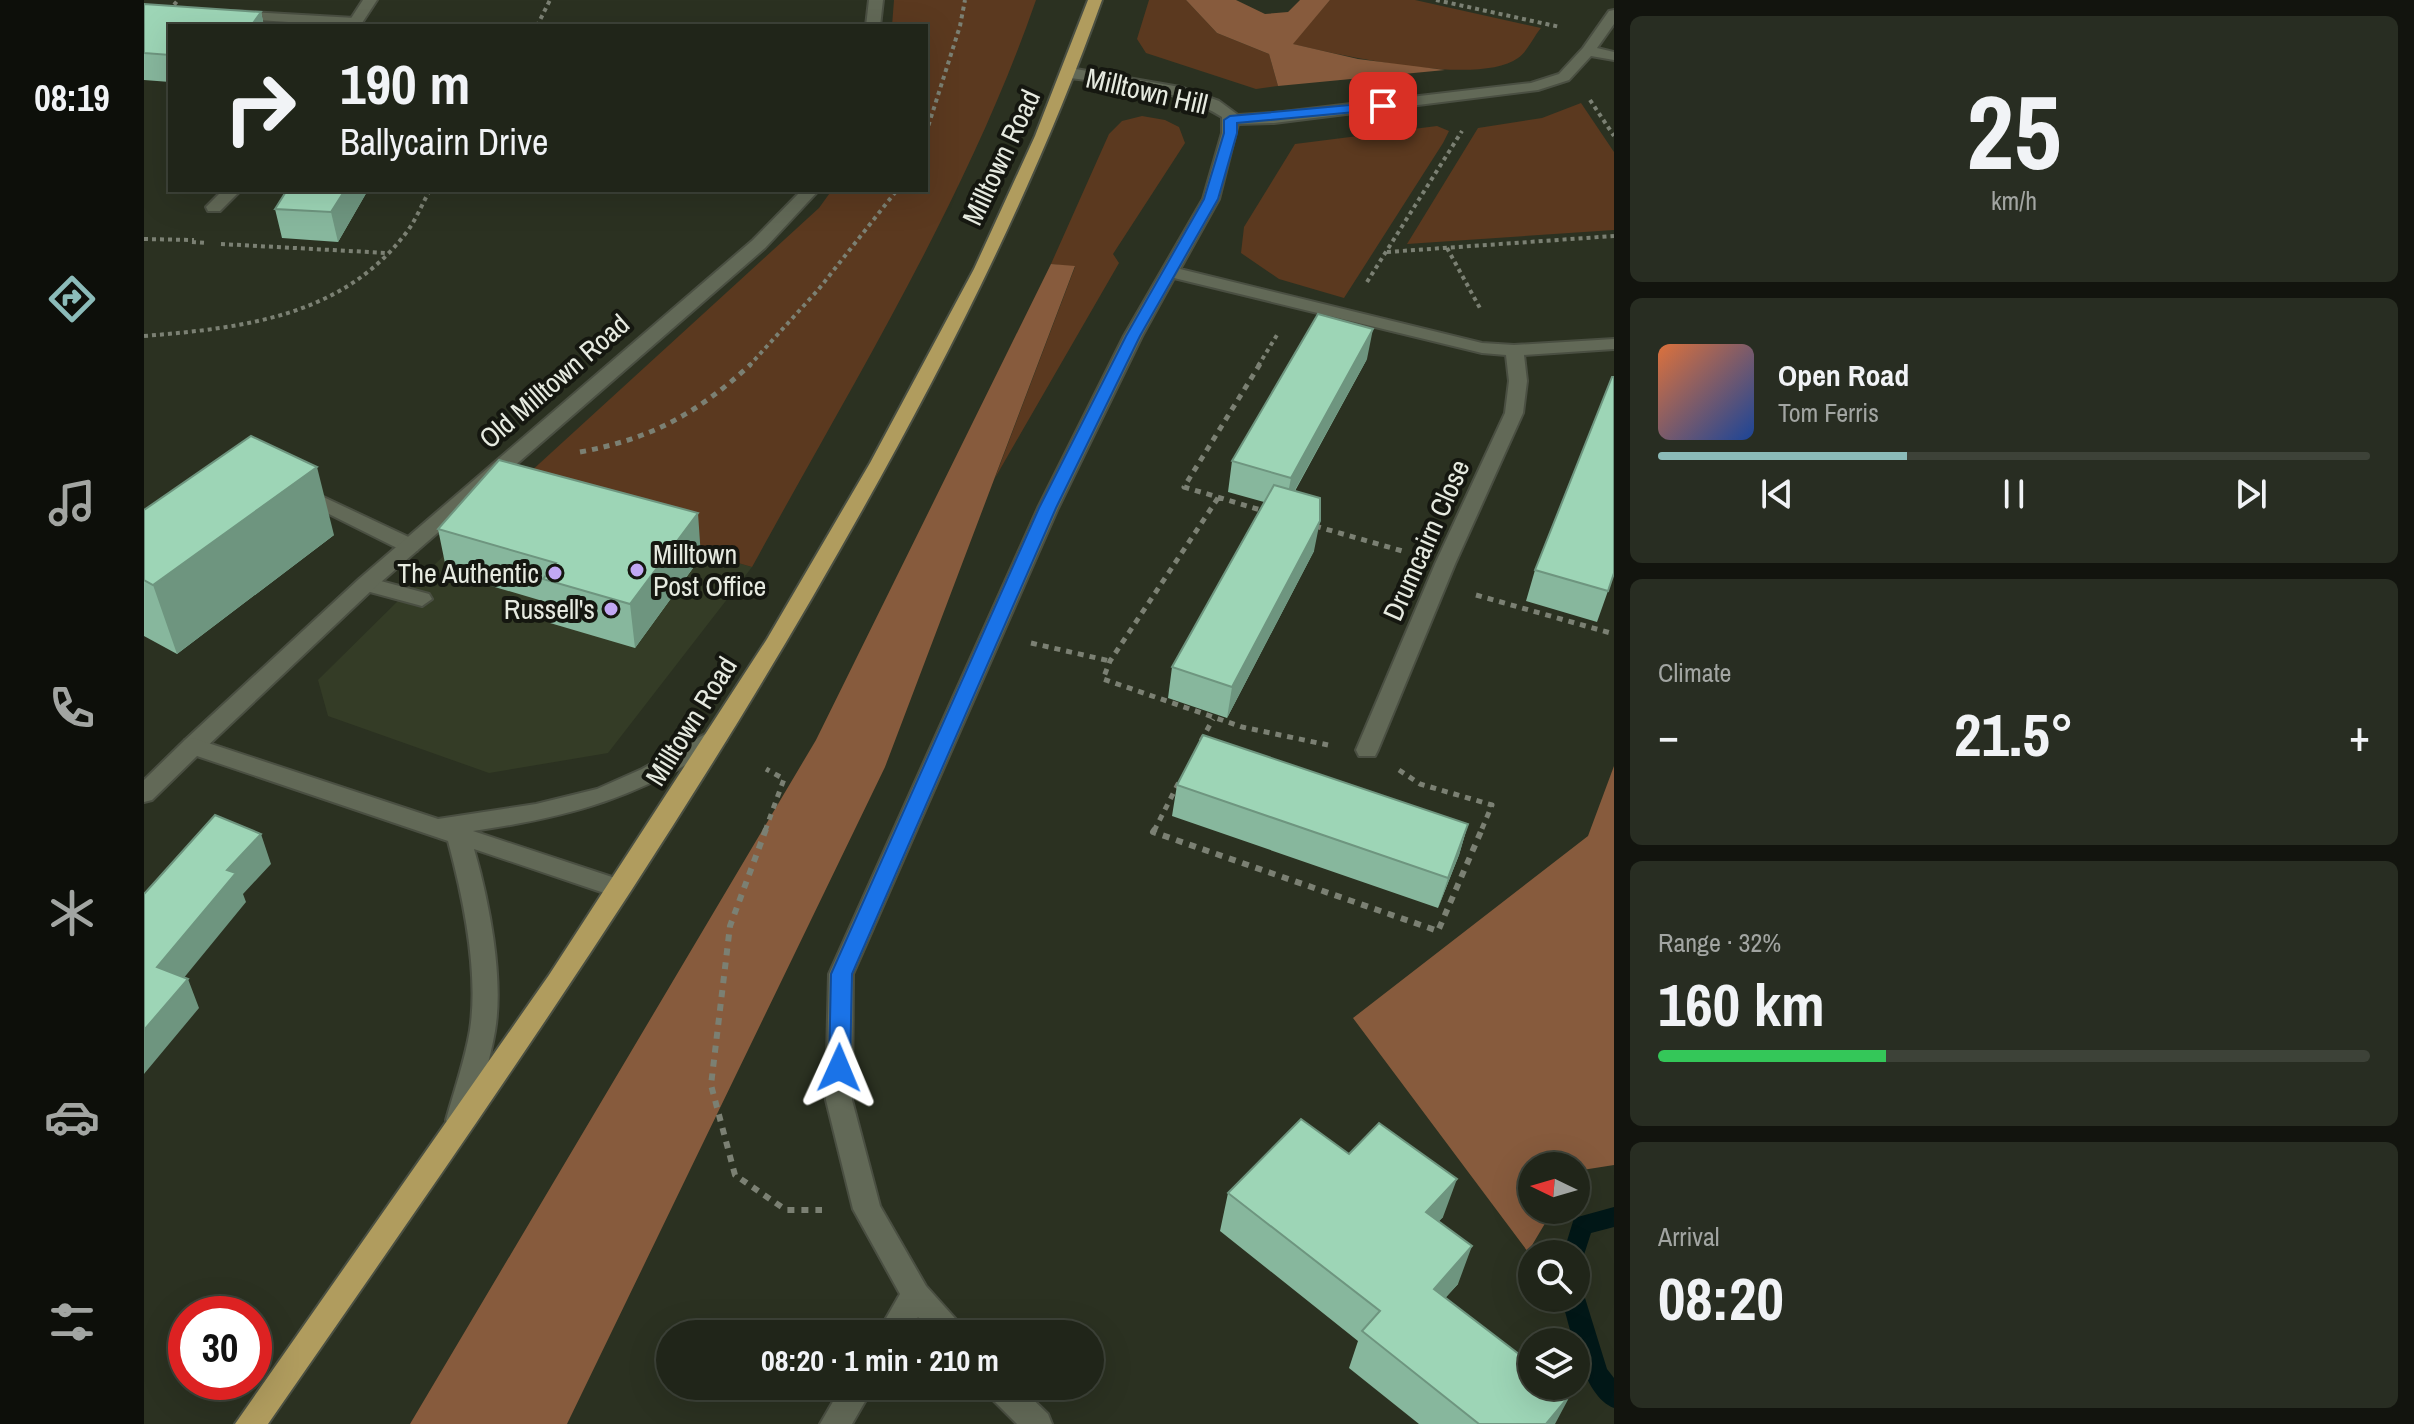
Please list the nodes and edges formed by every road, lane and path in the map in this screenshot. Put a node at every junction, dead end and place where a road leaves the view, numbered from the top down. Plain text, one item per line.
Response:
1 (370, 0) edge
2 (550, 0) edge
3 (876, 0) edge
4 (965, 0) edge
5 (1095, 0) edge
6 (1436, 0) edge
7 (173, 6) edge
8 (1614, 14) edge
9 (354, 24) edge
10 (538, 24) edge
11 (873, 24) edge
12 (1598, 36) junction
13 (1588, 51) junction
14 (1614, 56) edge
15 (1070, 73) junction
16 (1584, 91) dead end
17 (1468, 97) junction
18 (1230, 120) junction
19 (928, 127) edge
20 (1614, 136) edge
21 (231, 192) edge
22 (429, 192) edge
23 (809, 192) edge
24 (895, 192) edge
25 (214, 207) joint
26 (1614, 236) edge
27 (144, 239) edge
28 (192, 242) junction
29 (1447, 248) junction
30 (1386, 252) junction
31 (388, 253) junction
32 (1169, 272) junction
33 (1296, 304) junction
34 (1345, 316) junction
35 (144, 336) edge
36 (1614, 344) edge
37 (1514, 350) junction
38 (512, 458) junction
39 (281, 483) edge
40 (1218, 498) junction
41 (1279, 515) edge
42 (1309, 524) edge
43 (410, 546) junction
44 (1445, 564) junction
45 (366, 584) junction
46 (1436, 584) junction
47 (422, 599) dead end
48 (991, 634) junction
49 (1614, 634) edge
50 (1110, 661) junction
51 (1213, 719) junction
52 (718, 735) junction
53 (1200, 744) edge
54 (193, 746) junction
55 (1367, 750) junction
56 (766, 769) dead end
57 (1186, 769) edge
58 (144, 794) edge
59 (447, 831) junction
60 (619, 889) junction
61 (456, 1133) junction
62 (867, 1209) junction
63 (916, 1295) junction
64 (900, 1320) edge
65 (938, 1320) edge
66 (850, 1400) edge
67 (1013, 1400) edge
68 (250, 1424) edge
69 (835, 1424) edge
70 (1037, 1424) edge

1 - 9 street
2 - 10 path
3 - 11 street
4 - 19 path
5 - 15 highway, Milltown Road
6 - 12 path
7 - 9 street
8 - 12 street
12 - 13 street
13 - 14 street
13 - 17 street
15 - 18 street, Milltown Hill
15 - 52 highway, Milltown Road
16 - 20 path
17 - 18 street
17 - 30 path
18 - 32 street, Milltown Hill
21 - 25 street
22 - 31 path
23 - 38 street, Old Milltown Road
24 - 38 path
25 - 28 path
26 - 29 path
27 - 28 path
28 - 31 path
29 - 30 path
29 - 37 path
30 - 34 path
31 - 35 path
32 - 33 street
32 - 48 street, Milltown Hill
33 - 34 street
33 - 40 path
34 - 37 street
36 - 37 street
37 - 44 street, Drumcairn Close
38 - 43 street, Old Milltown Road
39 - 43 street
40 - 41 path
40 - 50 path
42 - 44 path
43 - 45 street, Old Milltown Road
44 - 46 street, Drumcairn Close
45 - 47 street
45 - 54 street, Old Milltown Road
46 - 49 path
46 - 55 street, Drumcairn Close
48 - 50 path
48 - 62 street, Milltown Hill
50 - 51 path
51 - 53 path
51 - 55 path
52 - 59 street
52 - 60 highway, Milltown Road
54 - 58 street, Old Milltown Road
54 - 59 street
55 - 57 path
56 - 62 path
59 - 60 street
59 - 61 street
60 - 61 highway, Milltown Road
61 - 68 highway, Milltown Road
62 - 63 street, Milltown Hill
63 - 64 street
63 - 65 street, Milltown Hill
66 - 69 street
67 - 70 street

